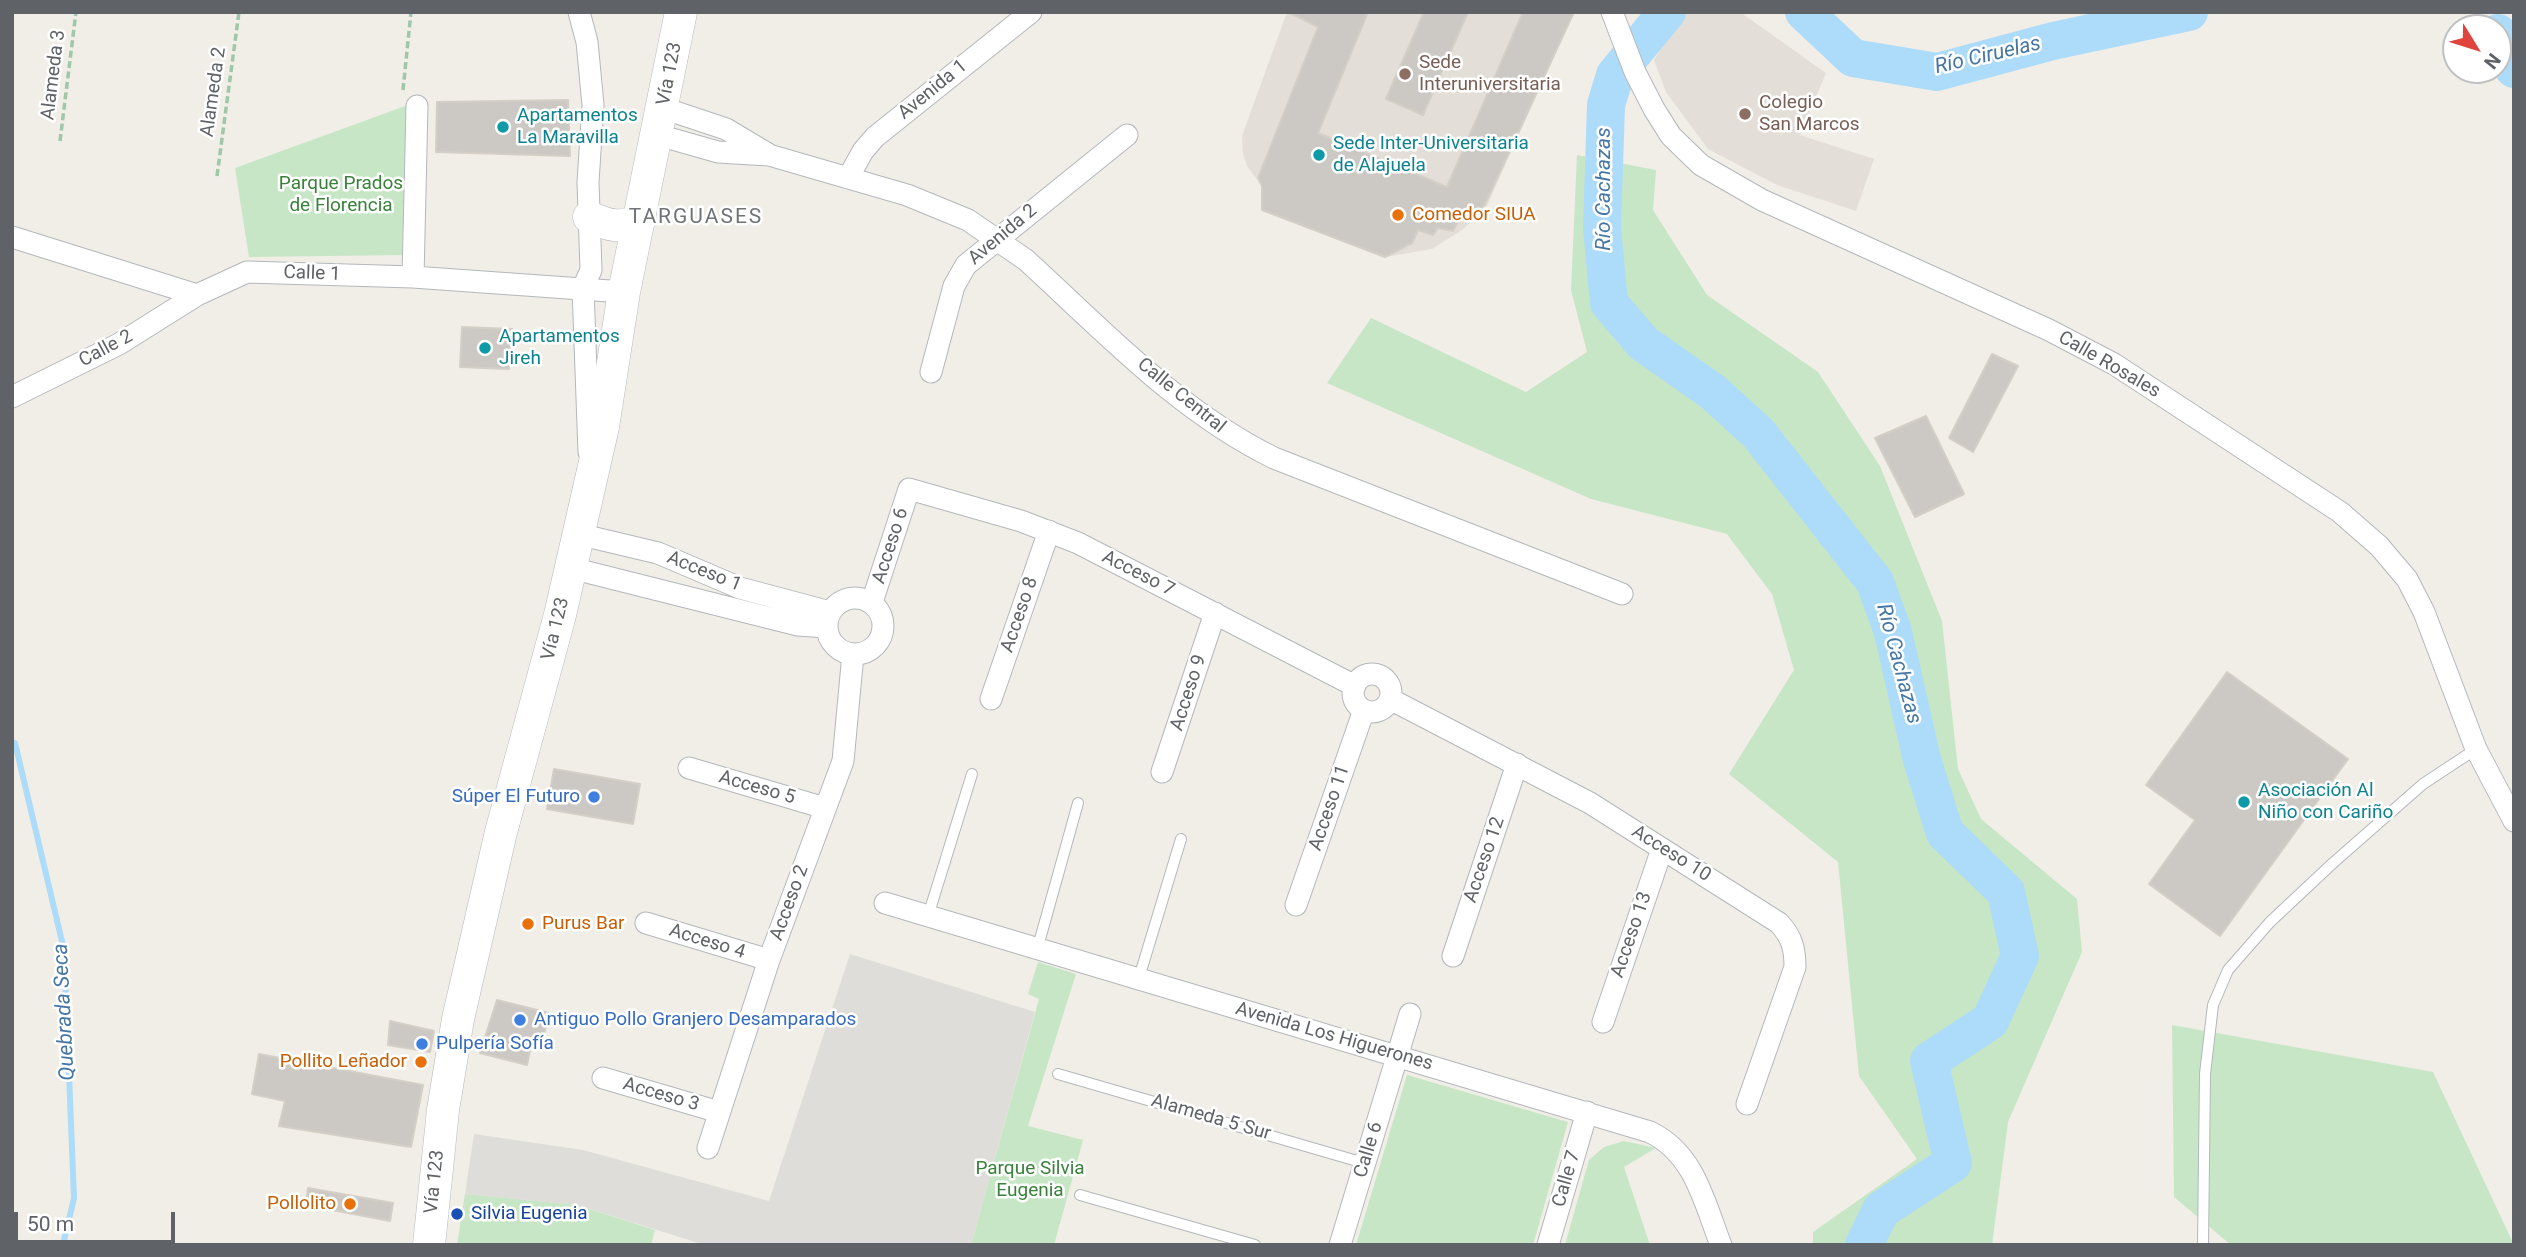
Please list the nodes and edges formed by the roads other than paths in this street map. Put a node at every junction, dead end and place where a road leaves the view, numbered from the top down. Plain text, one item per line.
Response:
1 (579, 12) edge
2 (681, 12) edge
3 (1031, 12) edge
4 (1612, 12) edge
5 (417, 106) road end
6 (660, 122) junction
7 (1127, 135) dead end
8 (848, 178) junction
9 (589, 216) junction
10 (640, 219) junction
11 (12, 237) edge
12 (996, 237) junction
13 (413, 277) junction
14 (583, 288) junction
15 (624, 292) junction
16 (197, 295) junction
17 (931, 372) dead end
18 (12, 397) edge
19 (590, 477) junction
20 (909, 489) joint
21 (1049, 531) junction
22 (578, 534) junction
23 (630, 545) junction
24 (571, 568) junction
25 (623, 582) junction
26 (740, 588) junction
27 (1622, 594) dead end
28 (872, 602) junction
29 (737, 611) junction
30 (1215, 613) junction
31 (829, 620) junction
32 (853, 654) junction
33 (1355, 686) junction
34 (991, 699) dead end
35 (1390, 699) junction
36 (1364, 710) junction
37 (2476, 749) junction
38 (1517, 764) junction
39 (688, 768) dead end
40 (1163, 772) dead end
41 (972, 774) dead end
42 (1078, 803) dead end
43 (825, 808) junction
44 (2514, 821) edge
45 (1181, 839) dead end
46 (1662, 849) junction
47 (885, 904) dead end
48 (1296, 905) dead end
49 (928, 916) junction
50 (646, 923) dead end
51 (1037, 950) junction
52 (1453, 956) dead end
53 (769, 961) junction
54 (1138, 981) junction
55 (1410, 1014) dead end
56 (1603, 1022) dead end
57 (1398, 1055) junction
58 (1058, 1074) dead end
59 (603, 1077) dead end
60 (1747, 1104) dead end
61 (719, 1112) junction
62 (1587, 1112) junction
63 (708, 1148) dead end
64 (1364, 1163) junction
65 (1080, 1195) dead end
66 (429, 1245) edge
67 (1255, 1245) edge
68 (1340, 1245) edge
69 (1548, 1245) edge
70 (1721, 1245) edge
71 (2203, 1245) edge

1 - 9 street
2 - 6 main road, Vía 123
3 - 8 street, Avenida 1
4 - 37 street, Calle Rosales
5 - 13 street
6 - 8 street, Calle Central
6 - 10 main road, Vía 123
7 - 12 street, Avenida 2
8 - 12 street, Calle Central
9 - 10 main road
9 - 14 street
10 - 15 main road, Vía 123
11 - 16 street
12 - 17 street, Avenida 2
12 - 27 street, Calle Central
13 - 14 street, Calle 1
13 - 16 street, Calle 1
14 - 15 street, Calle 1
14 - 19 street
15 - 19 main road, Vía 123
16 - 18 street, Calle 2
19 - 22 main road, Vía 123
20 - 21 street, Acceso 7
20 - 28 street, Acceso 6
21 - 30 street, Acceso 7
21 - 34 street, Acceso 8
22 - 23 street, Acceso 1
22 - 24 main road, Vía 123
23 - 25 street
23 - 26 street, Acceso 1
24 - 25 street, Acceso 1
24 - 66 main road, Vía 123
25 - 29 street, Acceso 1
26 - 29 street
26 - 31 street, Acceso 1
28 - 31 street
28 - 32 street
29 - 31 street, Acceso 1
30 - 33 street, Acceso 7
30 - 40 street, Acceso 9
31 - 32 street
32 - 43 street, Acceso 2
33 - 35 street
33 - 36 street
35 - 36 street
35 - 38 street, Acceso 10
36 - 48 street, Acceso 11
37 - 44 street, Calle Rosales
37 - 71 lane
38 - 46 street, Acceso 10
38 - 52 street, Acceso 12
39 - 43 street, Acceso 5
41 - 49 lane
42 - 51 lane
43 - 53 street, Acceso 2
45 - 54 lane
46 - 56 street, Acceso 13
46 - 60 street, Acceso 10
47 - 49 street, Avenida Los Higuerones
49 - 51 street, Avenida Los Higuerones
50 - 53 street, Acceso 4
51 - 54 street, Avenida Los Higuerones
53 - 61 street, Acceso 2
54 - 57 street, Avenida Los Higuerones
55 - 57 street, Calle 6
57 - 62 street, Avenida Los Higuerones
57 - 64 street, Calle 6
58 - 64 lane, Alameda 5 Sur
59 - 61 street, Acceso 3
61 - 63 street, Acceso 2
62 - 69 street, Calle 7
62 - 70 street, Avenida Los Higuerones
64 - 68 street, Calle 6
65 - 67 lane

